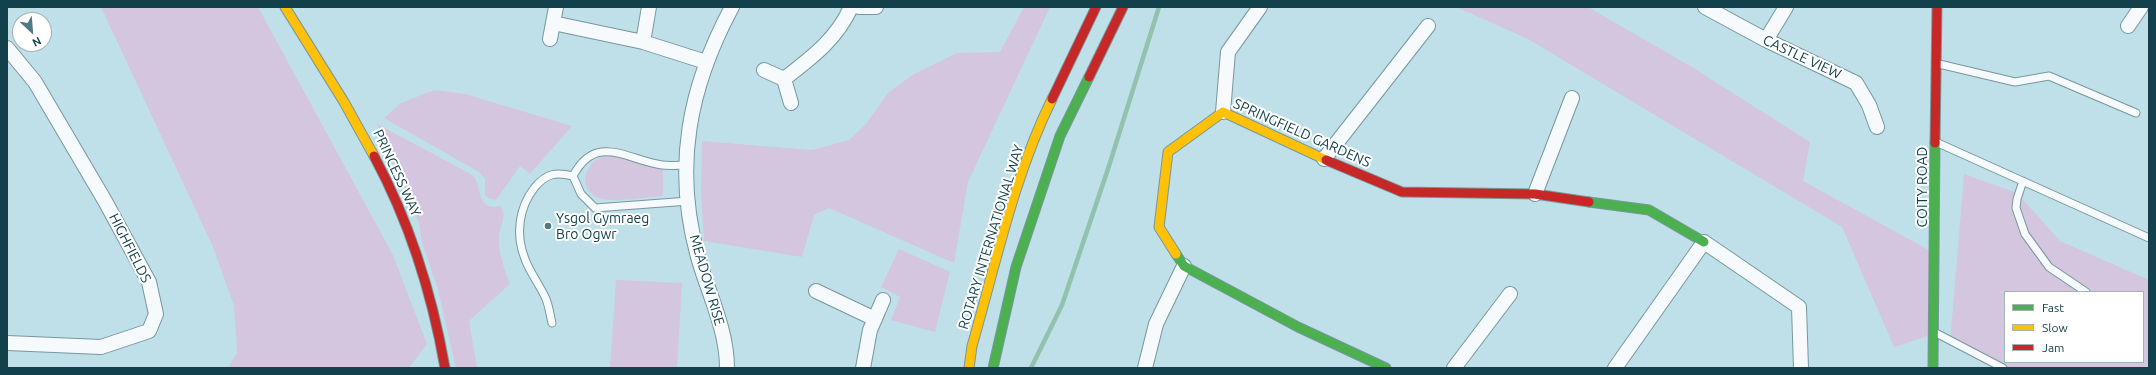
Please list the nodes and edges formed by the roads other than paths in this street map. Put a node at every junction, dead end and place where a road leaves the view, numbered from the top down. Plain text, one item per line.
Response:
1 (285, 7) edge
2 (556, 7) edge
3 (649, 7) edge
4 (732, 7) edge
5 (851, 7) edge
6 (859, 7) edge
7 (876, 7) edge
8 (1096, 7) edge
9 (1123, 7) edge
10 (1260, 7) edge
11 (1705, 7) edge
12 (1786, 7) edge
13 (1937, 7) edge
14 (2141, 7) edge
15 (553, 23) junction
16 (1428, 26) dead end
17 (2128, 26) dead end
18 (550, 39) dead end
19 (1766, 40) junction
20 (643, 42) junction
21 (7, 48) edge
22 (706, 62) junction
23 (1937, 64) junction
24 (764, 70) dead end
25 (784, 79) junction
26 (1572, 98) dead end
27 (791, 103) dead end
28 (1223, 112) junction
29 (2136, 113) dead end
30 (1877, 127) dead end
31 (1936, 143) junction
32 (1324, 159) junction
33 (687, 165) junction
34 (573, 176) junction
35 (2023, 181) junction
36 (1535, 194) junction
37 (689, 201) junction
38 (2149, 238) edge
39 (1704, 242) junction
40 (1184, 266) junction
41 (816, 291) dead end
42 (2084, 291) edge
43 (1510, 294) dead end
44 (883, 300) dead end
45 (875, 319) junction
46 (552, 323) dead end
47 (1934, 332) junction
48 (7, 343) edge
49 (445, 368) edge
50 (727, 368) edge
51 (863, 368) edge
52 (969, 368) edge
53 (993, 368) edge
54 (1146, 368) edge
55 (1386, 368) edge
56 (1454, 368) edge
57 (1615, 368) edge
58 (1802, 368) edge
59 (1933, 368) edge
60 (2003, 368) edge

1 - 49 street, PRINCESS WAY
2 - 15 street
3 - 20 street
4 - 22 street, MEADOW RISE
5 - 25 street
6 - 7 street
8 - 52 street, ROTARY INTERNATIONAL WAY
9 - 53 street
10 - 28 street
11 - 19 street, CASTLE VIEW
12 - 19 street
13 - 23 street, COITY ROAD
14 - 17 street
15 - 18 street
15 - 20 street
16 - 32 street
19 - 30 street, CASTLE VIEW
20 - 22 street
21 - 48 street, HIGHFIELDS
22 - 33 street, MEADOW RISE
23 - 29 lane
23 - 31 street, COITY ROAD
24 - 25 street
25 - 27 street
26 - 36 street
28 - 32 street, SPRINGFIELD GARDENS
28 - 40 street, SPRINGFIELD GARDENS
31 - 35 lane
31 - 47 street, COITY ROAD
32 - 36 street, SPRINGFIELD GARDENS
33 - 34 lane
33 - 37 street, MEADOW RISE
34 - 37 lane
34 - 46 lane
35 - 38 lane
35 - 42 lane
36 - 39 street, SPRINGFIELD GARDENS
37 - 50 street, MEADOW RISE
39 - 57 street
39 - 58 street
40 - 54 street
40 - 55 street, SPRINGFIELD GARDENS
41 - 45 street
43 - 56 street
44 - 45 street
45 - 51 street
47 - 59 street, COITY ROAD
47 - 60 lane

